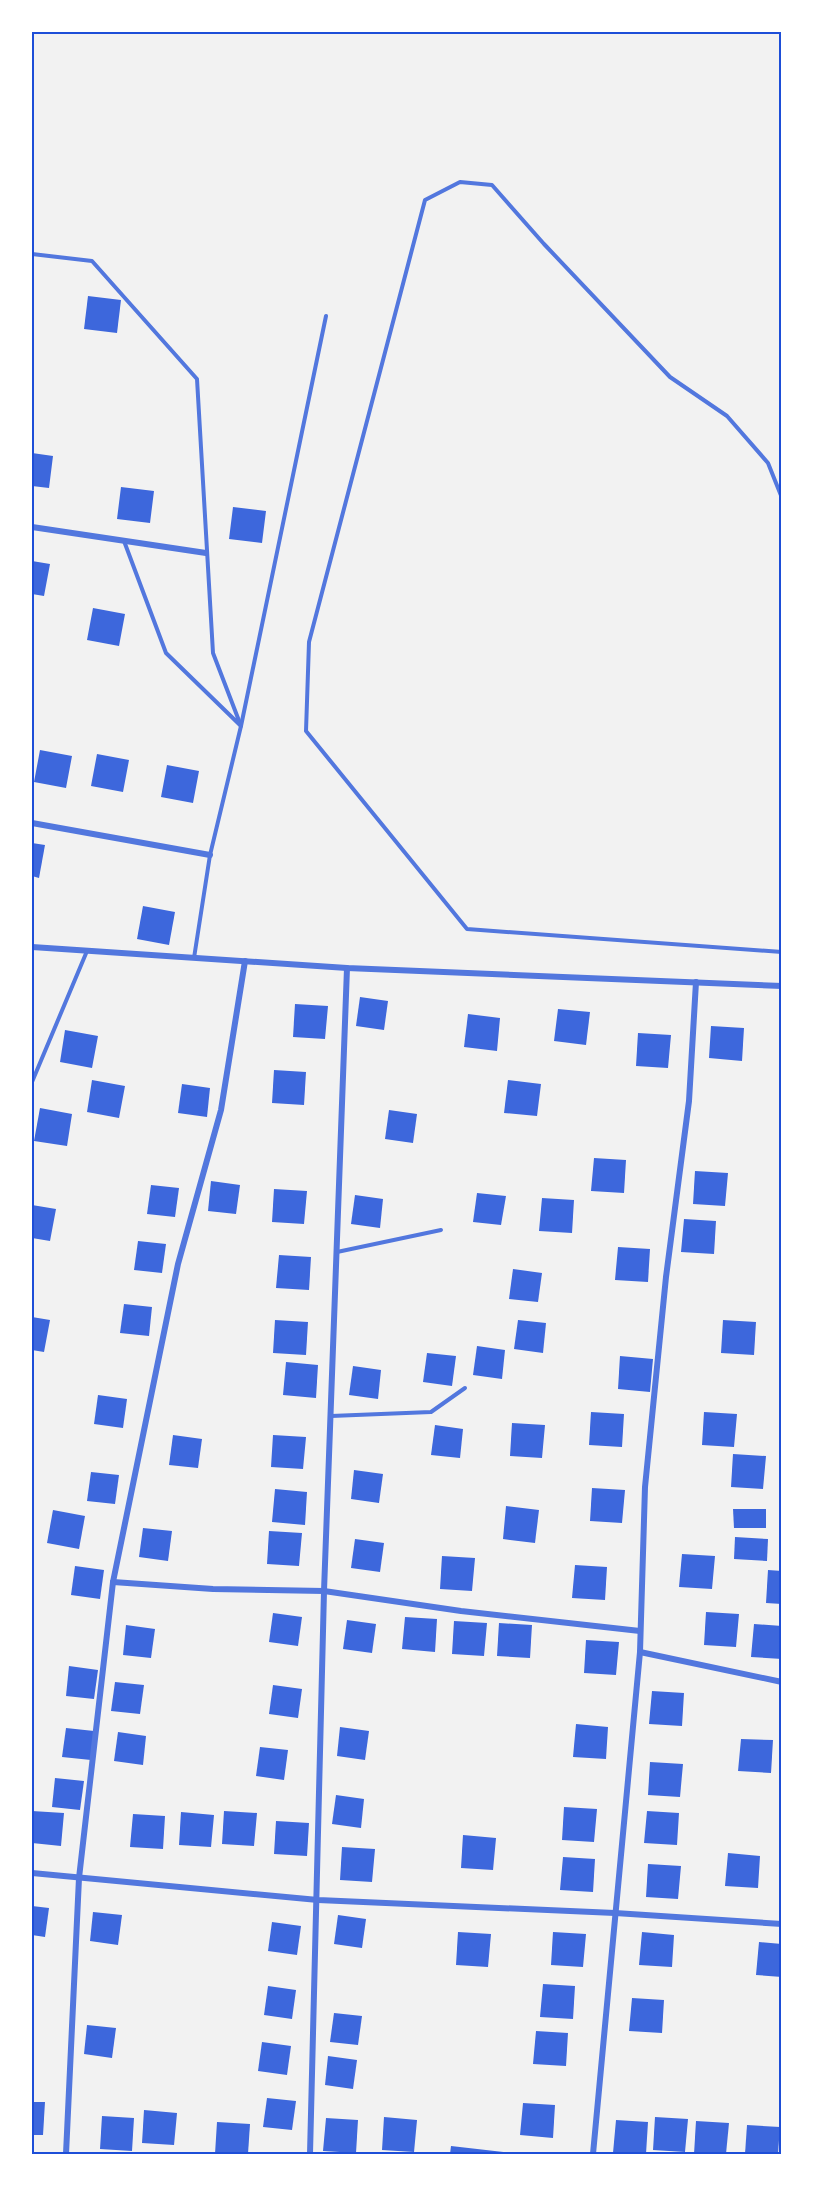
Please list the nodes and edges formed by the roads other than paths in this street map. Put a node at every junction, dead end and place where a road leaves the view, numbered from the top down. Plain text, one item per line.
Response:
1 (32, 254) edge
2 (326, 316) dead end
3 (782, 498) edge
4 (32, 527) edge
5 (124, 541) junction
6 (206, 553) junction
7 (241, 726) junction
8 (32, 823) edge
9 (210, 855) junction
10 (32, 947) edge
11 (87, 951) junction
12 (782, 952) edge
13 (194, 958) junction
14 (245, 961) junction
15 (347, 968) junction
16 (696, 982) junction
17 (782, 986) edge
18 (32, 1082) edge
19 (441, 1230) dead end
20 (337, 1252) junction
21 (465, 1388) dead end
22 (331, 1416) junction
23 (113, 1582) junction
24 (324, 1591) junction
25 (640, 1631) junction
26 (640, 1652) junction
27 (782, 1682) edge
28 (32, 1873) edge
29 (79, 1878) junction
30 (318, 1900) junction
31 (615, 1913) junction
32 (782, 1924) edge
33 (66, 2154) edge
34 (310, 2154) edge
35 (593, 2154) edge

1 - 6 lane
2 - 7 lane
3 - 12 lane
4 - 5 street
5 - 6 street
5 - 7 lane
6 - 7 lane
7 - 9 lane
8 - 9 street
9 - 13 lane
10 - 11 street
11 - 13 street
11 - 18 lane
13 - 14 street
14 - 15 street
14 - 23 street
15 - 16 street
15 - 20 street
16 - 17 street
16 - 25 street
19 - 20 lane
20 - 22 street
21 - 22 lane
22 - 24 street
23 - 24 street
23 - 29 street
24 - 25 street
24 - 30 street
25 - 26 street
26 - 27 street
26 - 31 street
28 - 29 street
29 - 30 street
29 - 33 street
30 - 31 street
30 - 34 street
31 - 32 street
31 - 35 street

